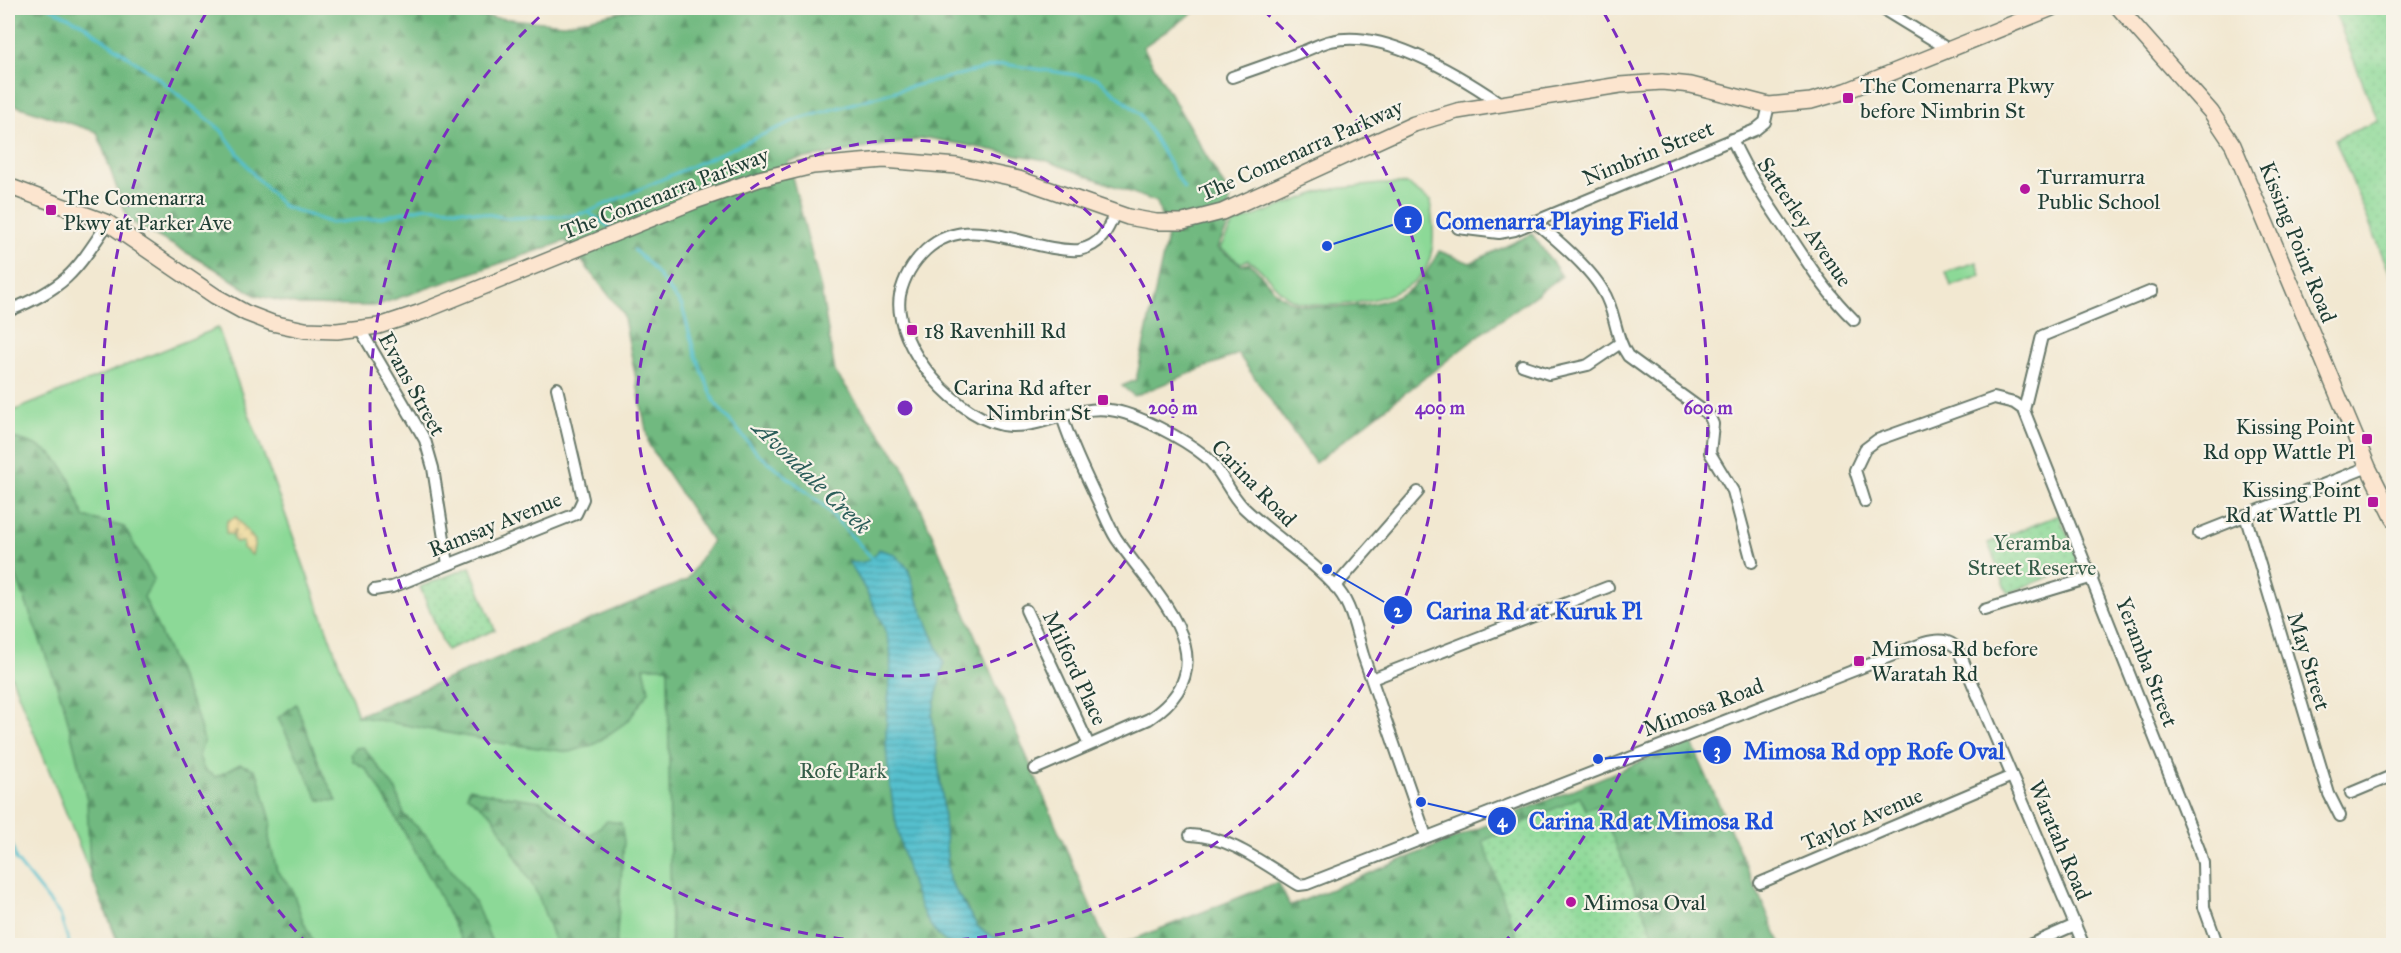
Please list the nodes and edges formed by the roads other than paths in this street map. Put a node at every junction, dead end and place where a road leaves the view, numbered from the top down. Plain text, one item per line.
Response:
1 (1881, 8) edge
2 (2052, 8) edge
3 (2119, 8) edge
4 (1948, 50) junction
5 (1232, 77) dead end
6 (1500, 103) junction
7 (1769, 105) junction
8 (1732, 140) junction
9 (8, 186) edge
10 (1115, 213) junction
11 (1534, 221) junction
12 (108, 223) junction
13 (1458, 228) dead end
14 (2152, 291) dead end
15 (8, 311) edge
16 (1854, 320) dead end
17 (360, 329) junction
18 (1619, 344) junction
19 (1522, 365) dead end
20 (557, 388) dead end
21 (2024, 410) junction
22 (1062, 416) junction
23 (2368, 467) junction
24 (1418, 492) dead end
25 (1865, 502) dead end
26 (2245, 515) junction
27 (2394, 519) edge
28 (2199, 534) dead end
29 (1752, 562) dead end
30 (448, 564) junction
31 (2093, 578) junction
32 (1335, 587) junction
33 (1608, 587) dead end
34 (374, 590) dead end
35 (1026, 610) dead end
36 (1984, 610) dead end
37 (1958, 649) joint
38 (1372, 680) junction
39 (1088, 743) junction
40 (1035, 769) dead end
41 (2394, 775) edge
42 (2012, 776) junction
43 (2351, 793) dead end
44 (2340, 816) dead end
45 (1190, 835) dead end
46 (1426, 836) junction
47 (1760, 883) dead end
48 (2075, 925) junction
49 (2027, 945) edge
50 (2084, 945) edge
51 (2218, 945) edge

1 - 4 street
2 - 4 main road, The Comenarra Parkway
3 - 23 main road, Kissing Point Road
4 - 7 main road, The Comenarra Parkway
5 - 6 street
6 - 7 main road, The Comenarra Parkway
6 - 10 main road, The Comenarra Parkway
7 - 8 street, Nimbrin Street
8 - 11 street, Nimbrin Street
8 - 16 street, Satterley Avenue
9 - 12 main road, The Comenarra Parkway
10 - 17 main road, The Comenarra Parkway
10 - 22 street, Carina Road
11 - 13 street, Nimbrin Street
11 - 18 street
12 - 15 street
12 - 17 main road, The Comenarra Parkway
14 - 21 street
17 - 30 street, Evans Street
18 - 19 street
18 - 29 street
20 - 30 street, Ramsay Avenue
21 - 25 street
21 - 31 street, Yeramba Street
22 - 32 street, Carina Road
22 - 39 street
23 - 26 street
23 - 27 main road, Kissing Point Road
24 - 32 street
26 - 28 street
26 - 44 street, May Street
30 - 34 street, Ramsay Avenue
31 - 36 street
31 - 51 street, Yeramba Street
32 - 38 street, Carina Road
33 - 38 street
35 - 39 street, Milford Place
37 - 42 street, Waratah Road
37 - 46 street, Mimosa Road
38 - 46 street, Carina Road
39 - 40 street
41 - 43 street
42 - 47 street, Taylor Avenue
42 - 48 street, Waratah Road
45 - 46 street, Mimosa Road
48 - 49 street
48 - 50 street, Waratah Road

